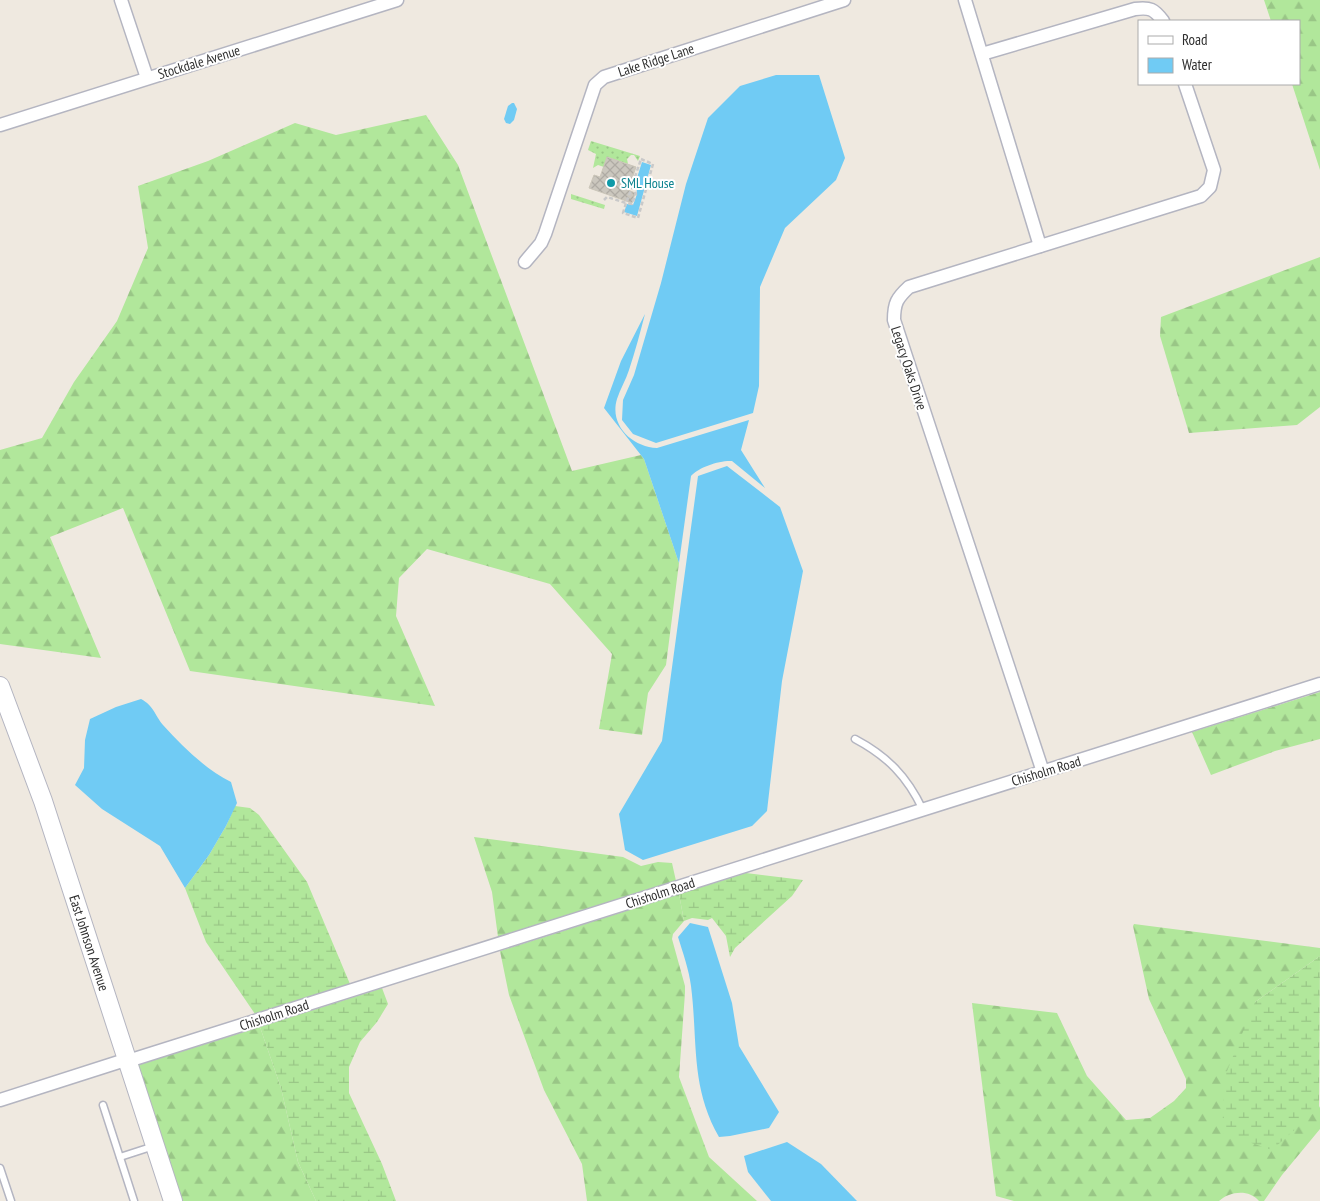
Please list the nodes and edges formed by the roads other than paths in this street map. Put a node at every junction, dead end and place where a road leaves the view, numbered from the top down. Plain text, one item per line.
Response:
1 (121, 0) edge
2 (398, 0) edge
3 (844, 0) edge
4 (965, 0) edge
5 (362, 5) edge
6 (1162, 20) edge
7 (982, 54) junction
8 (147, 78) junction
9 (1185, 85) edge
10 (0, 125) edge
11 (1040, 246) junction
12 (525, 262) dead end
13 (1320, 684) edge
14 (0, 686) edge
15 (855, 738) dead end
16 (1043, 772) junction
17 (923, 810) junction
18 (128, 1061) junction
19 (0, 1100) edge
20 (103, 1105) dead end
21 (155, 1146) junction
22 (120, 1157) junction
23 (0, 1168) edge
24 (11, 1201) edge
25 (134, 1201) edge
26 (173, 1201) edge

1 - 8 street
2 - 5 street, Stockdale Avenue
3 - 12 street, Lake Ridge Lane
4 - 7 street
5 - 8 street, Stockdale Avenue
6 - 7 street
7 - 11 street
8 - 10 street, Stockdale Avenue
9 - 11 street, Legacy Oaks Drive
11 - 16 street, Legacy Oaks Drive
13 - 16 street, Chisholm Road
14 - 18 main road, East Johnson Avenue
15 - 17 lane
16 - 17 street, Chisholm Road
17 - 18 street, Chisholm Road
18 - 19 street, Chisholm Road
18 - 21 main road, East Johnson Avenue
20 - 22 lane
21 - 22 lane
21 - 26 main road, East Johnson Avenue
22 - 25 lane
23 - 24 lane

